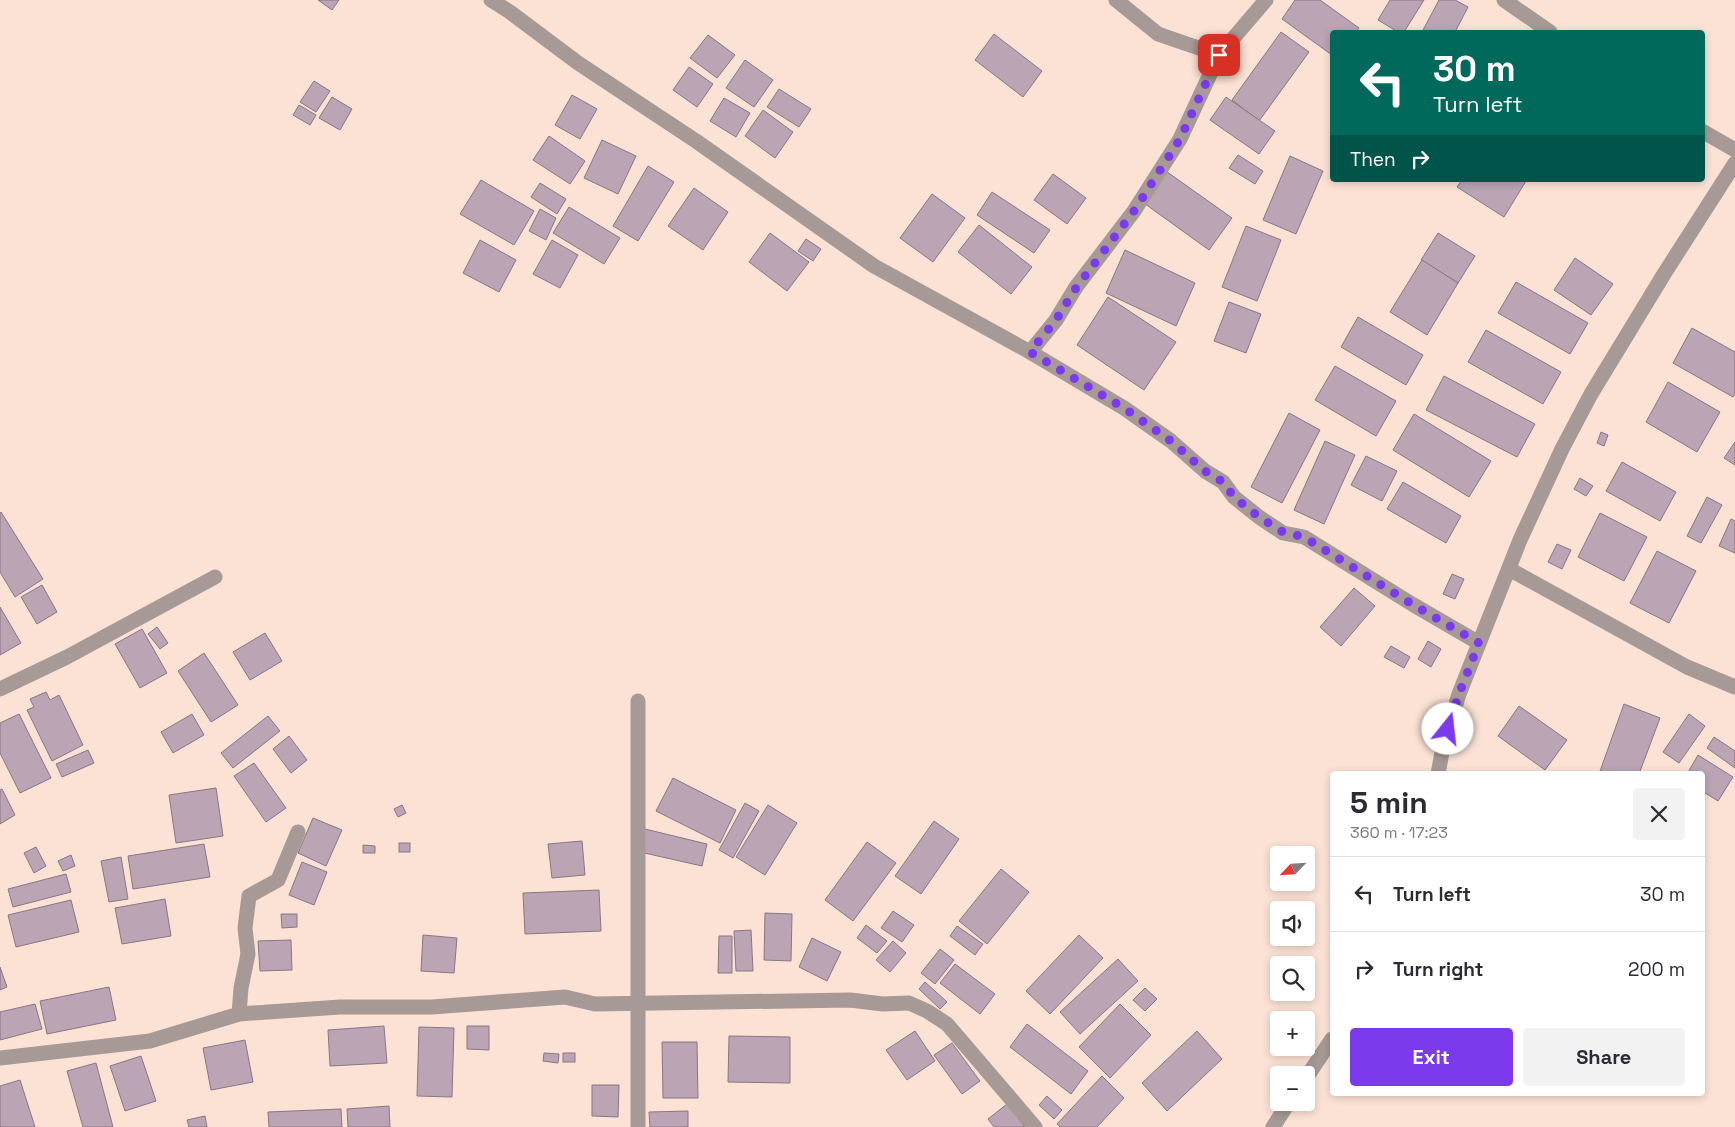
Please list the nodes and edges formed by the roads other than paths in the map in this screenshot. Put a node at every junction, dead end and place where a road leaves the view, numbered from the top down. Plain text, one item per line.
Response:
1 (491, 0) edge
2 (1116, 0) edge
3 (1266, 0) edge
4 (1504, 0) edge
5 (1547, 30) edge
6 (1219, 55) junction
7 (1705, 133) edge
8 (1735, 150) edge
9 (1735, 163) edge
10 (1030, 352) junction
11 (1508, 569) junction
12 (215, 577) dead end
13 (1479, 643) junction
14 (1735, 687) edge
15 (0, 688) edge
16 (638, 701) dead end
17 (1439, 771) edge
18 (298, 832) dead end
19 (639, 1003) junction
20 (239, 1014) junction
21 (1330, 1042) edge
22 (0, 1058) edge
23 (1314, 1066) edge
24 (1283, 1111) edge
25 (638, 1127) edge
26 (1035, 1127) edge
27 (1273, 1127) edge

1 - 10 street
2 - 6 street
3 - 6 street
4 - 5 street
6 - 10 street
7 - 8 street
9 - 11 street
10 - 13 street
11 - 13 street
11 - 14 street
12 - 15 street
13 - 17 street
16 - 19 street
18 - 20 street
19 - 20 street
19 - 25 street
19 - 26 street
20 - 22 street
21 - 23 street
24 - 27 street

